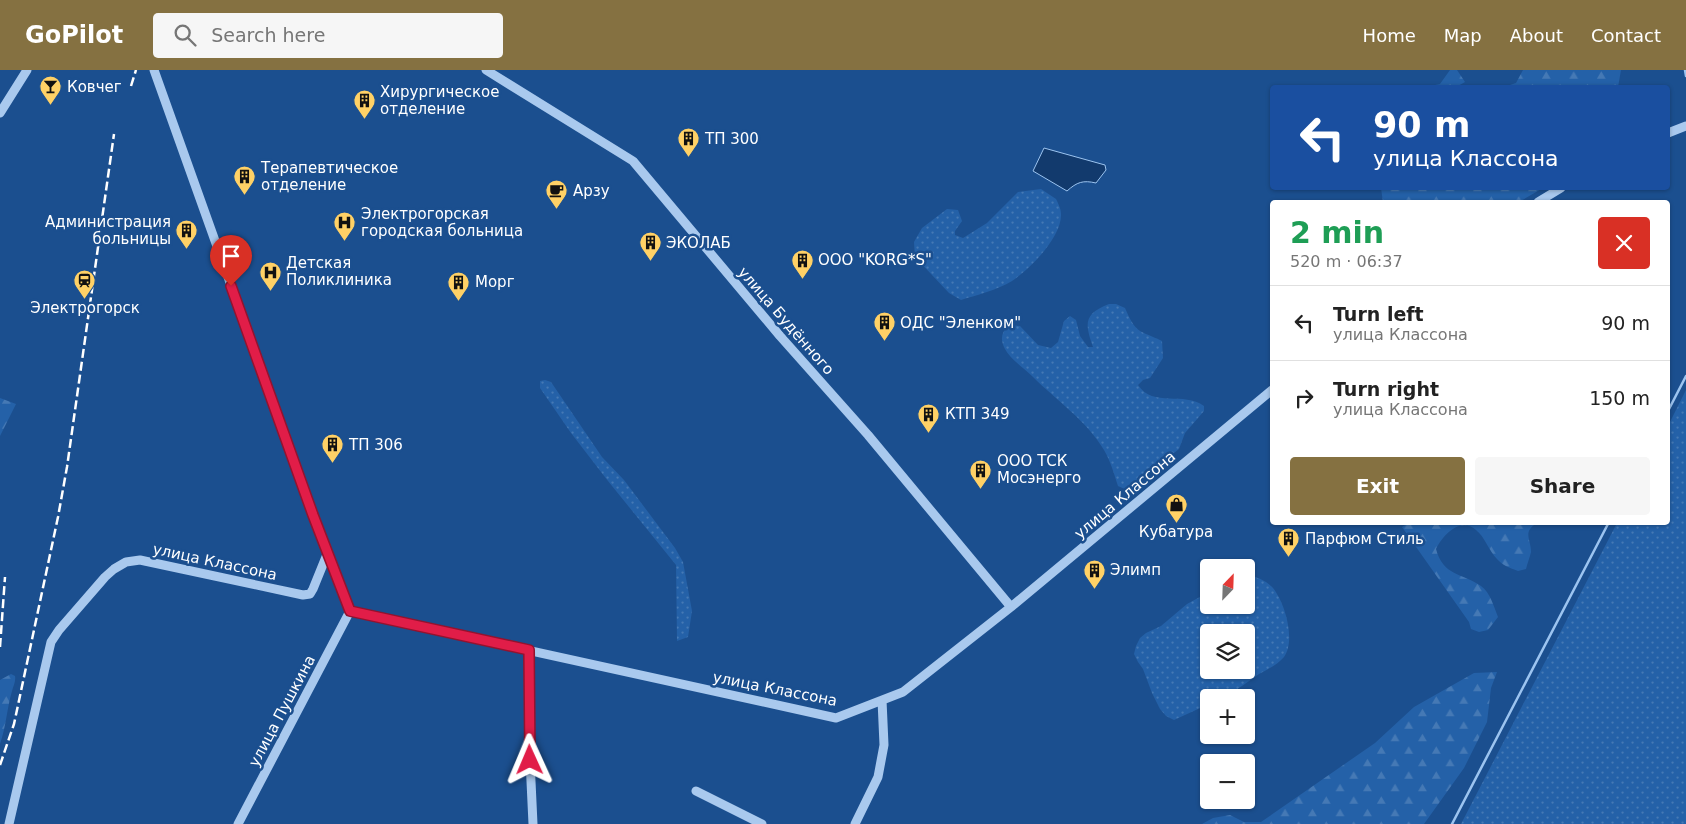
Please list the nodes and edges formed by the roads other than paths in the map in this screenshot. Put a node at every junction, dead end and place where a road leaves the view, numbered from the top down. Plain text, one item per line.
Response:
1 (27, 70) edge
2 (154, 70) edge
3 (486, 70) edge
4 (0, 113) edge
5 (1686, 126) edge
6 (1670, 132) edge
7 (1558, 190) edge
8 (1541, 200) edge
9 (1270, 392) edge
10 (328, 552) junction
11 (1011, 607) junction
12 (350, 611) junction
13 (529, 650) junction
14 (882, 700) junction
15 (696, 791) dead end
16 (9, 824) edge
17 (238, 824) edge
18 (533, 824) edge
19 (762, 824) edge
20 (855, 824) edge

1 - 4 street
2 - 10 street
3 - 11 street, улица Будённого
5 - 6 street
7 - 8 street
9 - 11 street, улица Классона
10 - 12 street
10 - 16 street, улица Классона
11 - 14 street, улица Классона
12 - 13 street, улица Классона
12 - 17 street, улица Пушкина
13 - 14 street, улица Классона
13 - 18 street
14 - 20 street
15 - 19 street

